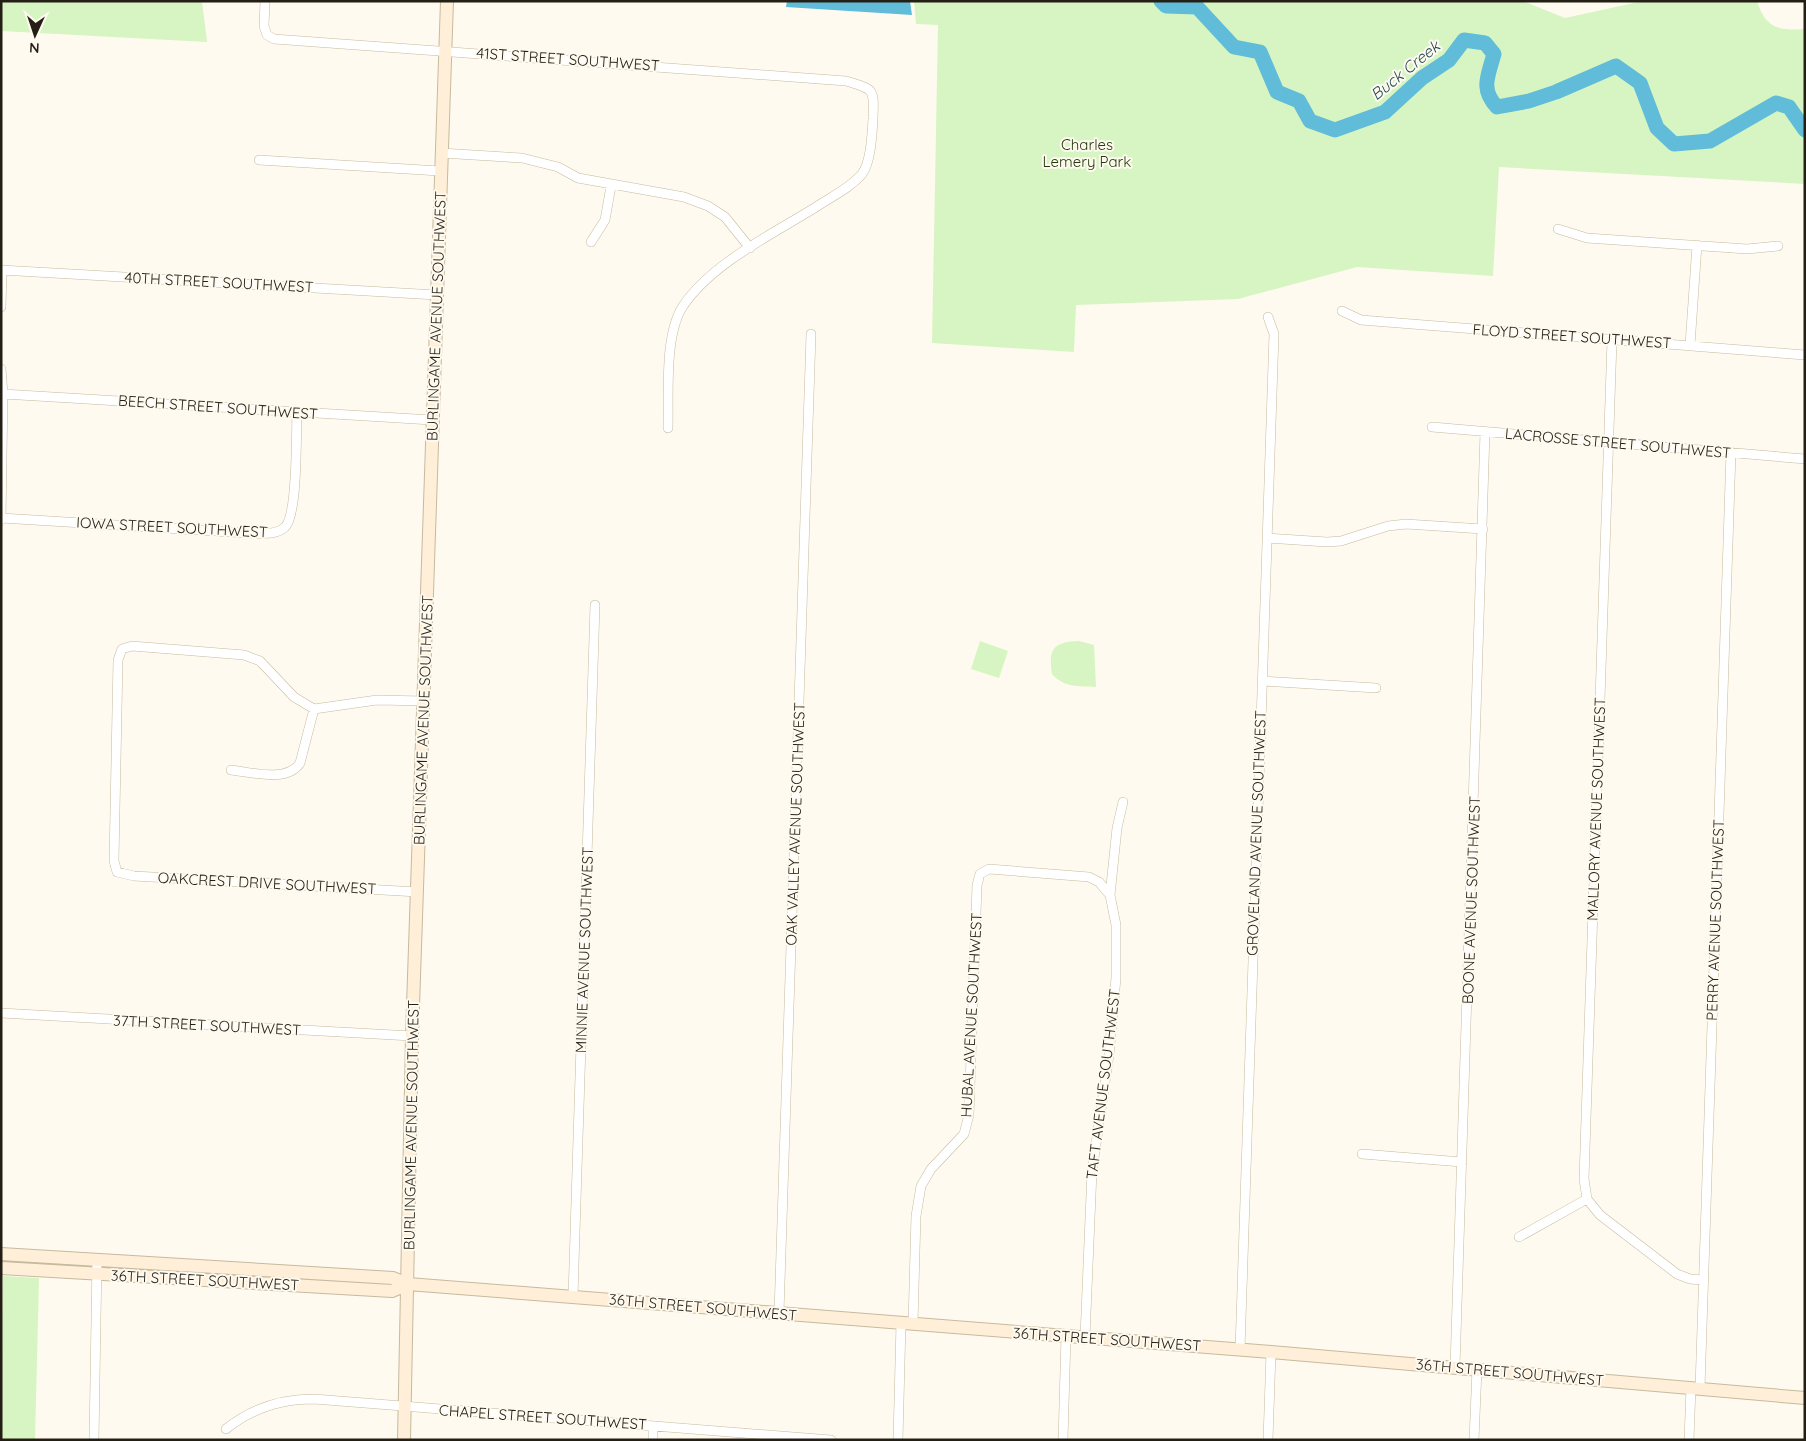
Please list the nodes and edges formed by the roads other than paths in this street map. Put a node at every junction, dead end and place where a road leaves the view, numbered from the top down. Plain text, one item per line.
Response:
1 (265, 1) edge
2 (447, 1) edge
3 (445, 50) junction
4 (440, 153) junction
5 (259, 160) dead end
6 (440, 171) junction
7 (611, 186) junction
8 (1558, 228) dead end
9 (591, 242) dead end
10 (1697, 245) junction
11 (1778, 246) dead end
12 (750, 248) junction
13 (2, 270) edge
14 (437, 295) junction
15 (1, 307) edge
16 (1342, 311) dead end
17 (1268, 317) dead end
18 (811, 334) dead end
19 (1612, 340) junction
20 (1690, 345) junction
21 (1805, 355) edge
22 (1, 370) edge
23 (3, 394) junction
24 (297, 412) junction
25 (432, 420) junction
26 (1432, 427) dead end
27 (668, 428) dead end
28 (1485, 432) junction
29 (1609, 441) junction
30 (1731, 452) junction
31 (1805, 459) edge
32 (1, 519) edge
33 (1483, 529) junction
34 (1267, 538) junction
35 (595, 605) dead end
36 (1262, 681) junction
37 (1376, 688) dead end
38 (424, 701) junction
39 (314, 709) junction
40 (231, 770) dead end
41 (1123, 802) dead end
42 (418, 892) junction
43 (1110, 896) junction
44 (1, 1013) edge
45 (412, 1036) junction
46 (1362, 1154) dead end
47 (1462, 1162) junction
48 (1587, 1199) junction
49 (1519, 1237) dead end
50 (1, 1254) edge
51 (97, 1260) junction
52 (1, 1268) edge
53 (296, 1272) junction
54 (98, 1273) junction
55 (1702, 1280) junction
56 (256, 1282) junction
57 (408, 1284) junction
58 (573, 1296) junction
59 (779, 1313) junction
60 (907, 1323) junction
61 (1066, 1336) junction
62 (1085, 1337) junction
63 (1240, 1349) junction
64 (1271, 1352) junction
65 (1455, 1367) junction
66 (1477, 1368) junction
67 (1695, 1388) junction
68 (1805, 1398) edge
69 (404, 1406) junction
70 (653, 1426) junction
71 (226, 1429) dead end
72 (94, 1440) edge
73 (404, 1440) edge
74 (653, 1440) edge
75 (831, 1440) edge
76 (898, 1440) edge
77 (1063, 1440) edge
78 (1268, 1440) edge
79 (1474, 1440) edge
80 (1689, 1440) edge

1 - 3 street, 41ST STREET SOUTHWEST
2 - 3 street, BURLINGAME AVENUE SOUTHWEST
3 - 4 street, BURLINGAME AVENUE SOUTHWEST
3 - 12 street, 41ST STREET SOUTHWEST
4 - 6 street, BURLINGAME AVENUE SOUTHWEST
4 - 7 street
5 - 6 street
6 - 14 street, BURLINGAME AVENUE SOUTHWEST
7 - 9 street
7 - 12 street
8 - 10 street
10 - 11 street
10 - 20 street
12 - 27 street
13 - 14 street, 40TH STREET SOUTHWEST
13 - 15 street
14 - 25 street, BURLINGAME AVENUE SOUTHWEST
16 - 19 street, FLOYD STREET SOUTHWEST
17 - 34 street, GROVELAND AVENUE SOUTHWEST
18 - 59 street, OAK VALLEY AVENUE SOUTHWEST
19 - 20 street, FLOYD STREET SOUTHWEST
19 - 29 street, MALLORY AVENUE SOUTHWEST
20 - 21 street, FLOYD STREET SOUTHWEST
22 - 23 street
23 - 24 street, BEECH STREET SOUTHWEST
23 - 32 street
24 - 25 street, BEECH STREET SOUTHWEST
24 - 32 street, IOWA STREET SOUTHWEST
25 - 38 street, BURLINGAME AVENUE SOUTHWEST
26 - 28 street, LACROSSE STREET SOUTHWEST
28 - 29 street, LACROSSE STREET SOUTHWEST
28 - 33 street, BOONE AVENUE SOUTHWEST
29 - 30 street, LACROSSE STREET SOUTHWEST
29 - 48 street, MALLORY AVENUE SOUTHWEST
30 - 31 street, LACROSSE STREET SOUTHWEST
30 - 55 street, PERRY AVENUE SOUTHWEST
33 - 34 street
33 - 47 street, BOONE AVENUE SOUTHWEST
34 - 36 street, GROVELAND AVENUE SOUTHWEST
35 - 58 street, MINNIE AVENUE SOUTHWEST
36 - 37 street
36 - 63 street, GROVELAND AVENUE SOUTHWEST
38 - 39 street
38 - 42 street, BURLINGAME AVENUE SOUTHWEST
39 - 40 street
39 - 42 street, OAKCREST DRIVE SOUTHWEST
41 - 43 street, TAFT AVENUE SOUTHWEST
42 - 45 street, BURLINGAME AVENUE SOUTHWEST
43 - 60 street, HUBAL AVENUE SOUTHWEST
43 - 62 street, TAFT AVENUE SOUTHWEST
44 - 45 street, 37TH STREET SOUTHWEST
45 - 57 street, BURLINGAME AVENUE SOUTHWEST
46 - 47 street
47 - 65 street, BOONE AVENUE SOUTHWEST
48 - 49 street
48 - 55 street
50 - 51 street, 36TH STREET SOUTHWEST
51 - 53 street, 36TH STREET SOUTHWEST
51 - 54 street
52 - 54 street, 36TH STREET SOUTHWEST
53 - 56 street
53 - 57 street, 36TH STREET SOUTHWEST
54 - 56 street, 36TH STREET SOUTHWEST
54 - 72 street
55 - 67 street, PERRY AVENUE SOUTHWEST
56 - 57 street, 36TH STREET SOUTHWEST
57 - 58 street, 36TH STREET SOUTHWEST
57 - 69 street, BURLINGAME AVENUE SOUTHWEST
58 - 59 street, 36TH STREET SOUTHWEST
59 - 60 street, 36TH STREET SOUTHWEST
60 - 61 street, 36TH STREET SOUTHWEST
60 - 76 street, HUBAL AVENUE SOUTHWEST
61 - 62 street, 36TH STREET SOUTHWEST
61 - 77 street
62 - 63 street, 36TH STREET SOUTHWEST
63 - 64 street, 36TH STREET SOUTHWEST
64 - 65 street, 36TH STREET SOUTHWEST
64 - 78 street
65 - 66 street, 36TH STREET SOUTHWEST
66 - 67 street, 36TH STREET SOUTHWEST
66 - 79 street
67 - 68 street, 36TH STREET SOUTHWEST
67 - 80 street, PERRY AVENUE SOUTHWEST
69 - 70 street, CHAPEL STREET SOUTHWEST
69 - 71 street, CHAPEL STREET SOUTHWEST
69 - 73 street, BURLINGAME AVENUE SOUTHWEST
70 - 74 street
70 - 75 street, CHAPEL STREET SOUTHWEST

